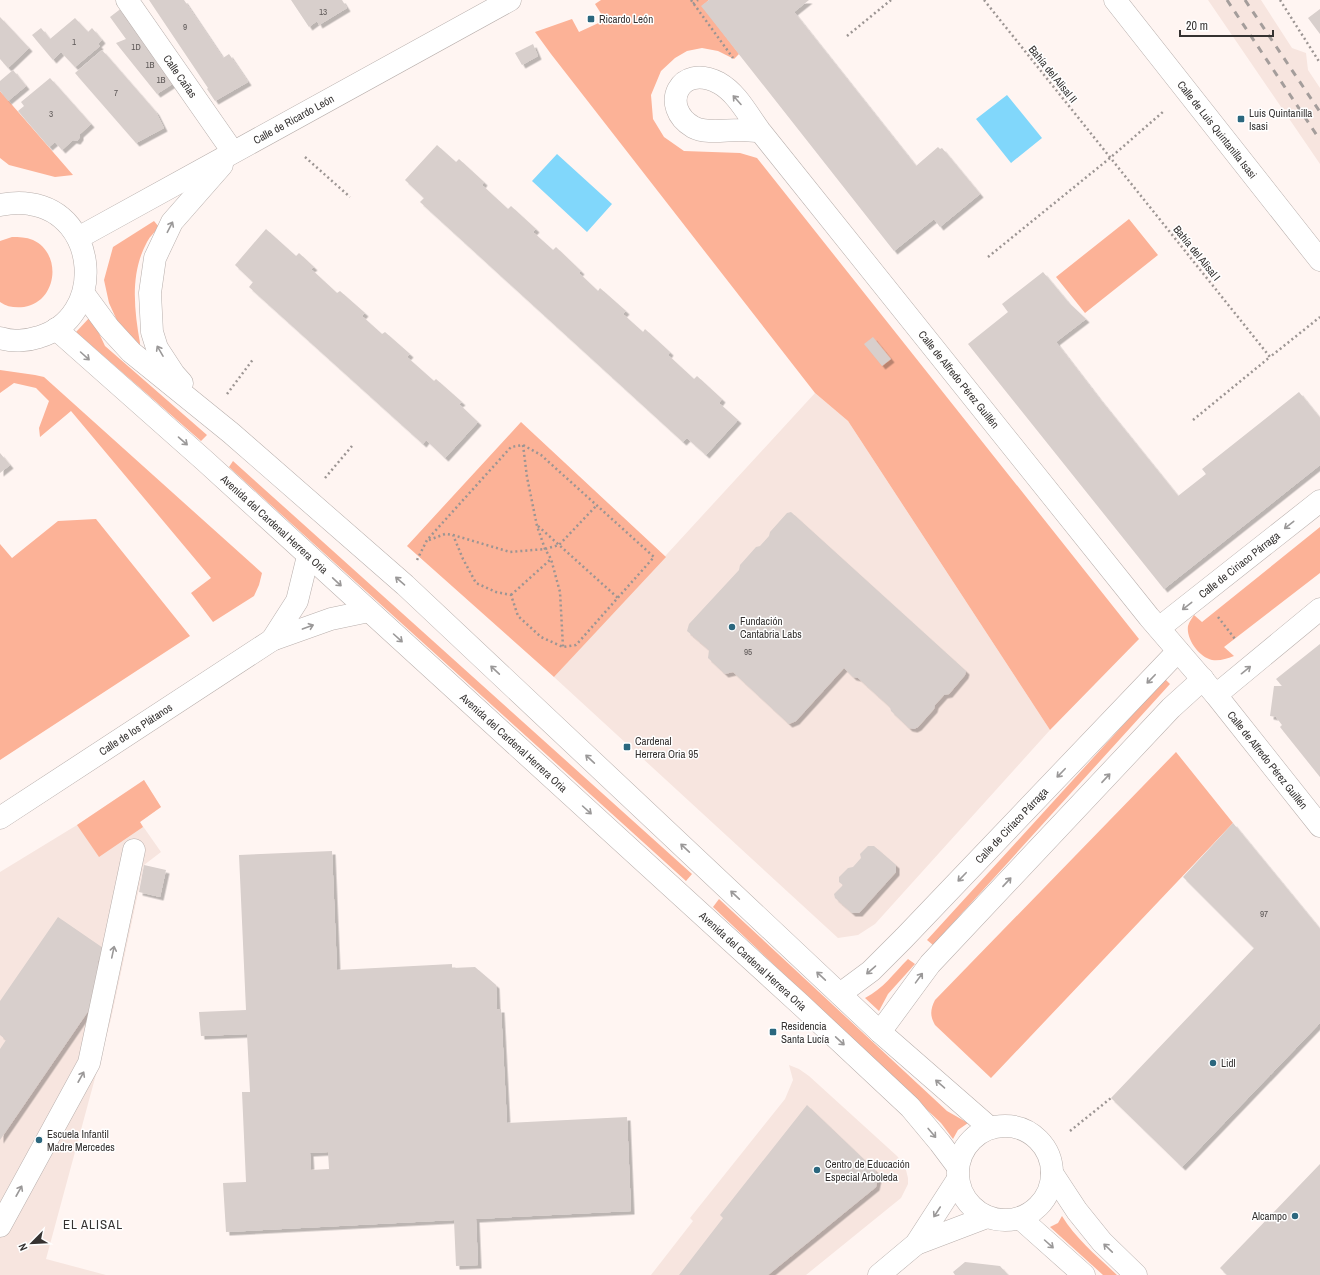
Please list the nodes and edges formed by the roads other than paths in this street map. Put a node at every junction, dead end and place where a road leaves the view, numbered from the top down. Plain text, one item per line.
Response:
1 (127, 0) edge
2 (510, 0) edge
3 (1115, 0) edge
4 (760, 131) dead end
5 (233, 152) junction
6 (0, 205) edge
7 (78, 238) junction
8 (1320, 260) edge
9 (84, 294) junction
10 (56, 329) junction
11 (0, 338) edge
12 (232, 433) junction
13 (1320, 501) edge
14 (308, 556) junction
15 (1320, 609) edge
16 (369, 612) junction
17 (1159, 628) junction
18 (272, 640) junction
19 (1178, 651) junction
20 (1209, 687) junction
21 (0, 818) edge
22 (1320, 826) edge
23 (134, 850) dead end
24 (840, 994) junction
25 (880, 1032) junction
26 (990, 1128) junction
27 (958, 1173) junction
28 (1052, 1173) junction
29 (987, 1217) junction
30 (1020, 1218) junction
31 (0, 1226) edge
32 (916, 1244) junction
33 (878, 1275) edge
34 (1084, 1275) edge
35 (1136, 1275) edge

1 - 5 main road, Calle Cañas
2 - 5 main road, Calle de Ricardo León
3 - 8 main road, Calle de Luis Quintanilla Isasi
4 - 17 main road, Calle de Alfredo Pérez Guillén
5 - 7 main road, Calle de Ricardo León
12 -> 5 main road
6 - 7 main road
7 - 9 main road
9 - 10 main road
9 - 12 main road
10 - 11 main road
10 -> 14 main road, Avenida del Cardenal Herrera Oria
24 -> 12 main road
13 -> 17 main road, Calle de Ciriaco Párraga
14 -> 16 main road, Avenida del Cardenal Herrera Oria
14 - 18 main road, Calle de los Plátanos
20 -> 15 main road
18 -> 16 main road, Calle de los Plátanos
16 -> 27 main road, Avenida del Cardenal Herrera Oria
17 - 19 main road, Calle de Alfredo Pérez Guillén
18 - 21 main road, Calle de los Plátanos
19 - 20 main road, Calle de Alfredo Pérez Guillén
19 -> 24 main road, Calle de Ciriaco Párraga
20 - 22 main road, Calle de Alfredo Pérez Guillén
25 -> 20 main road
31 -> 23 main road
24 - 25 main road
26 -> 25 main road
26 - 27 main road
26 - 28 main road
27 - 29 main road, Avenida del Cardenal Herrera Oria
27 -> 32 main road
28 - 30 main road, Avenida del Cardenal Herrera Oria
35 -> 28 main road
29 - 30 main road, Avenida del Cardenal Herrera Oria
29 - 32 main road
30 -> 34 main road
32 - 33 main road

